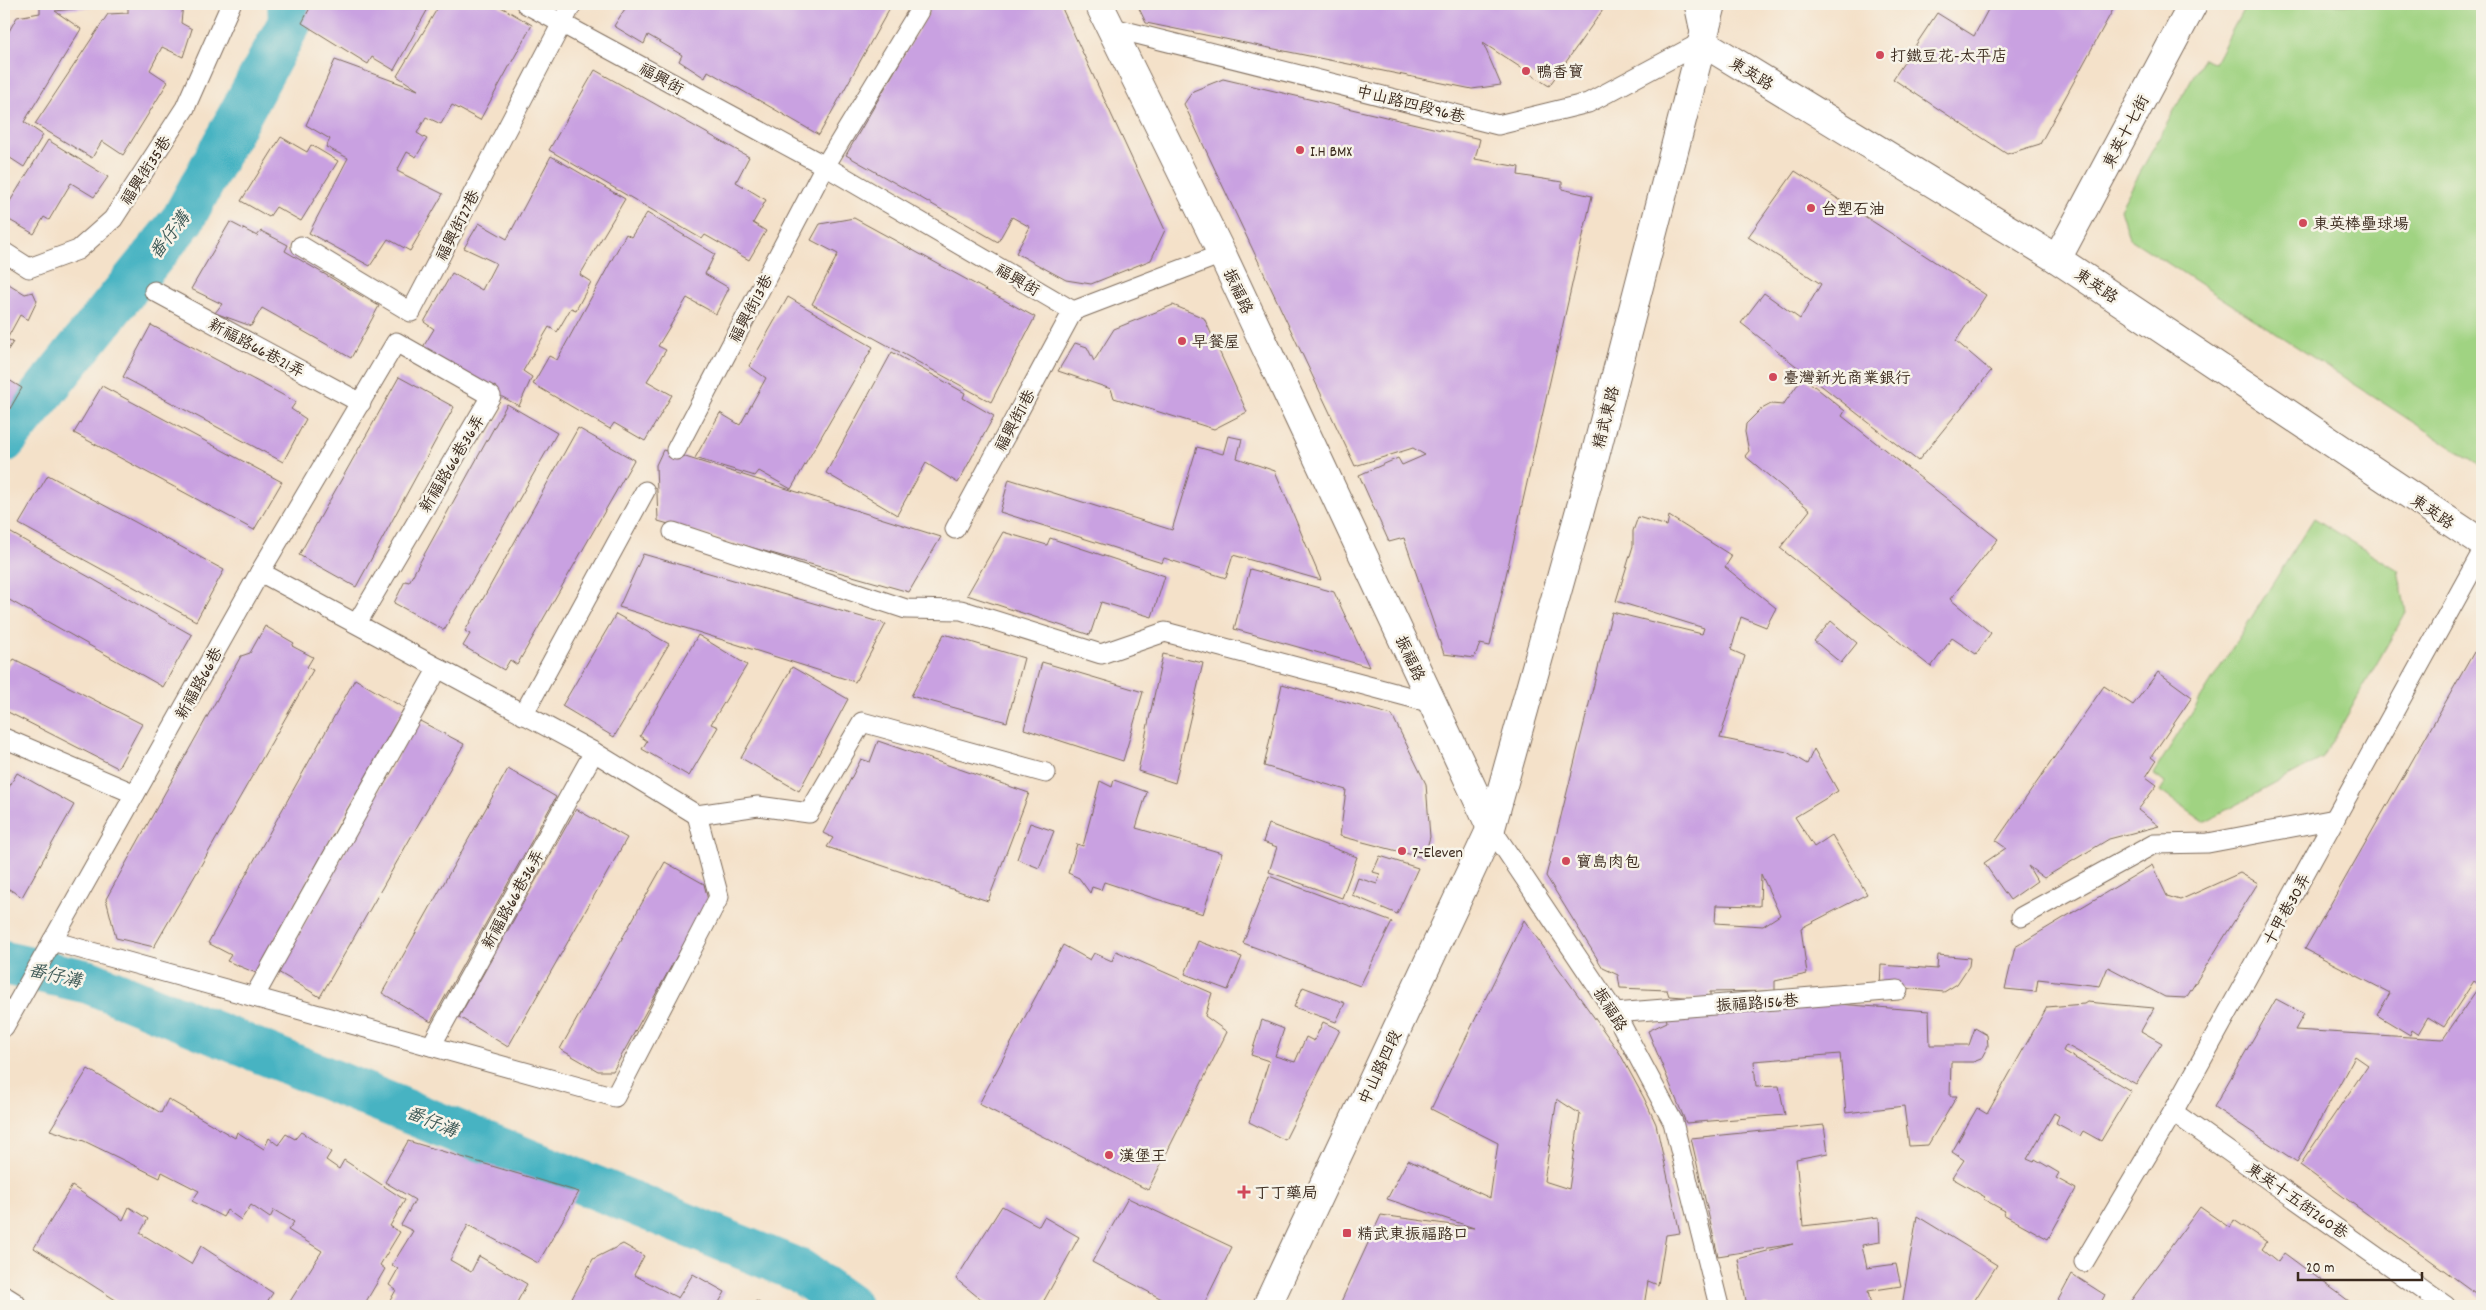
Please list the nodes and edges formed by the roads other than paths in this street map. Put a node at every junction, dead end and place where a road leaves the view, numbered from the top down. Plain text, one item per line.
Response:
1 (231, 4) edge
2 (526, 4) edge
3 (572, 4) edge
4 (1694, 4) edge
5 (1712, 4) edge
6 (2193, 4) edge
7 (919, 11) dead end
8 (1104, 16) edge
9 (562, 23) junction
10 (1702, 42) junction
11 (825, 166) junction
12 (301, 246) dead end
13 (4, 252) edge
14 (1222, 254) junction
15 (2057, 259) junction
16 (154, 292) dead end
17 (1073, 311) junction
18 (396, 342) joint
19 (361, 403) junction
20 (676, 450) dead end
21 (645, 491) dead end
22 (955, 529) dead end
23 (673, 532) dead end
24 (2482, 544) edge
25 (2482, 552) edge
26 (260, 572) junction
27 (356, 623) junction
28 (438, 668) junction
29 (1432, 702) junction
30 (523, 715) junction
31 (4, 738) edge
32 (594, 752) junction
33 (1046, 773) dead end
34 (135, 794) junction
35 (697, 815) junction
36 (2335, 819) junction
37 (1491, 828) junction
38 (2021, 917) dead end
39 (52, 941) junction
40 (1898, 990) dead end
41 (254, 997) junction
42 (1615, 1013) junction
43 (4, 1027) edge
44 (431, 1046) junction
45 (2173, 1112) junction
46 (2084, 1262) dead end
47 (4, 1301) edge
48 (12, 1306) edge
49 (1267, 1306) edge
50 (1720, 1306) edge
51 (2446, 1306) edge

1 - 13 lane, 福興街35巷
2 - 9 lane, 福興街
3 - 9 lane
4 - 10 lane
5 - 10 street, 精武東路
6 - 15 street, 東英十七街
7 - 11 lane
8 - 10 lane, 中山路四段96巷
8 - 14 street, 振福路
9 - 11 lane, 福興街
9 - 12 lane, 福興街27巷
10 - 15 street, 東英路
10 - 37 street, 精武東路
11 - 17 lane, 福興街
11 - 20 lane, 福興街13巷
14 - 17 lane
14 - 29 street, 振福路
15 - 24 street, 東英路
16 - 19 lane, 新福路66巷21弄
17 - 22 lane, 福興街1巷
18 - 19 lane, 新福路66巷
18 - 27 lane, 新福路66巷36弄
19 - 26 lane, 新福路66巷
21 - 30 lane
23 - 29 lane
25 - 36 lane, 十甲巷30弄
26 - 27 lane
26 - 34 lane, 新福路66巷
27 - 28 lane
28 - 30 lane
28 - 41 lane
29 - 37 street, 振福路
30 - 32 lane
31 - 34 lane
32 - 35 lane
32 - 44 lane, 新福路66巷36弄
33 - 35 lane
34 - 39 lane, 新福路66巷
35 - 44 lane
36 - 38 lane
36 - 45 lane, 十甲巷30弄
37 - 42 lane, 振福路
37 - 49 street, 中山路四段
39 - 41 lane
39 - 43 lane, 新福路66巷
40 - 42 lane, 振福路156巷
41 - 44 lane
42 - 50 lane, 振福路
45 - 46 lane, 十甲巷30弄
45 - 51 lane, 東英十五街260巷
47 - 48 street

